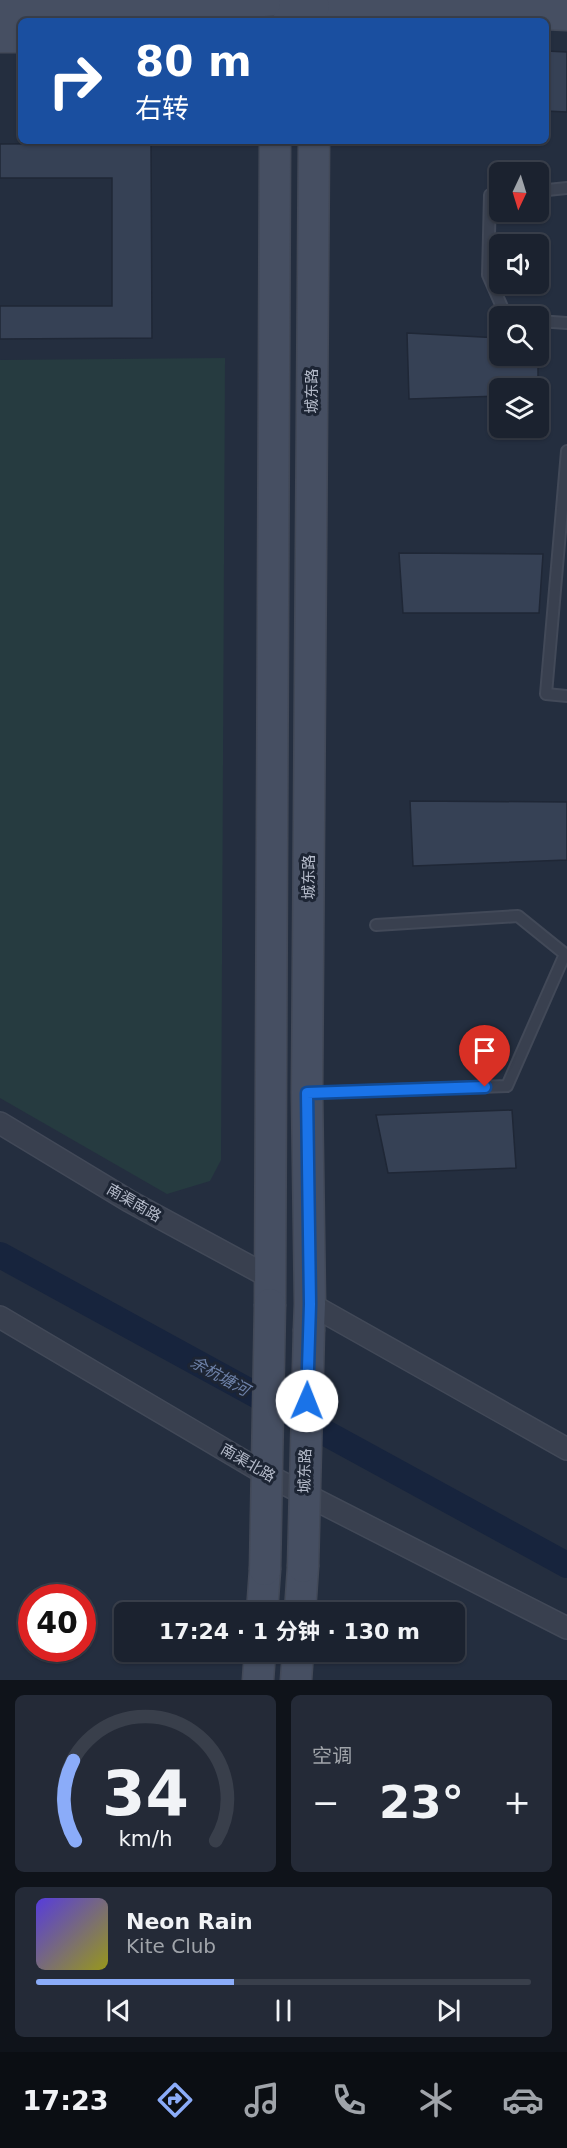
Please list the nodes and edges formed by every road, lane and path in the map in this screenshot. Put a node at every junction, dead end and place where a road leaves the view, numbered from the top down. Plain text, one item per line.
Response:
1 (275, 0) edge
2 (314, 9) edge
3 (0, 12) edge
4 (567, 15) edge
5 (275, 18) edge
6 (294, 18) edge
7 (0, 37) edge
8 (18, 37) edge
9 (275, 144) edge
10 (314, 144) edge
11 (567, 188) edge
12 (549, 189) edge
13 (489, 222) edge
14 (502, 306) edge
15 (549, 322) edge
16 (567, 323) edge
17 (567, 451) edge
18 (567, 696) edge
19 (375, 925) dead end
20 (307, 1093) junction
21 (0, 1123) edge
22 (271, 1291) junction
23 (310, 1316) junction
24 (0, 1317) edge
25 (567, 1449) edge
26 (263, 1602) edge
27 (301, 1602) edge
28 (567, 1628) edge
29 (259, 1662) edge
30 (297, 1662) edge
31 (258, 1680) edge
32 (296, 1680) edge

1 - 2 street
1 - 3 street
1 - 5 street
2 - 4 street
2 - 6 street
7 - 8 street
9 - 22 street
10 - 20 street, 城东路
11 - 12 lane
13 - 14 lane
15 - 16 lane
17 - 18 lane
19 - 20 lane
20 - 23 street, 城东路
21 - 22 street, 南渠南路
22 - 26 street, bridge
23 - 25 street
23 - 27 street, 城东路, bridge
24 - 28 street, 南渠北路
29 - 31 street
30 - 32 street

